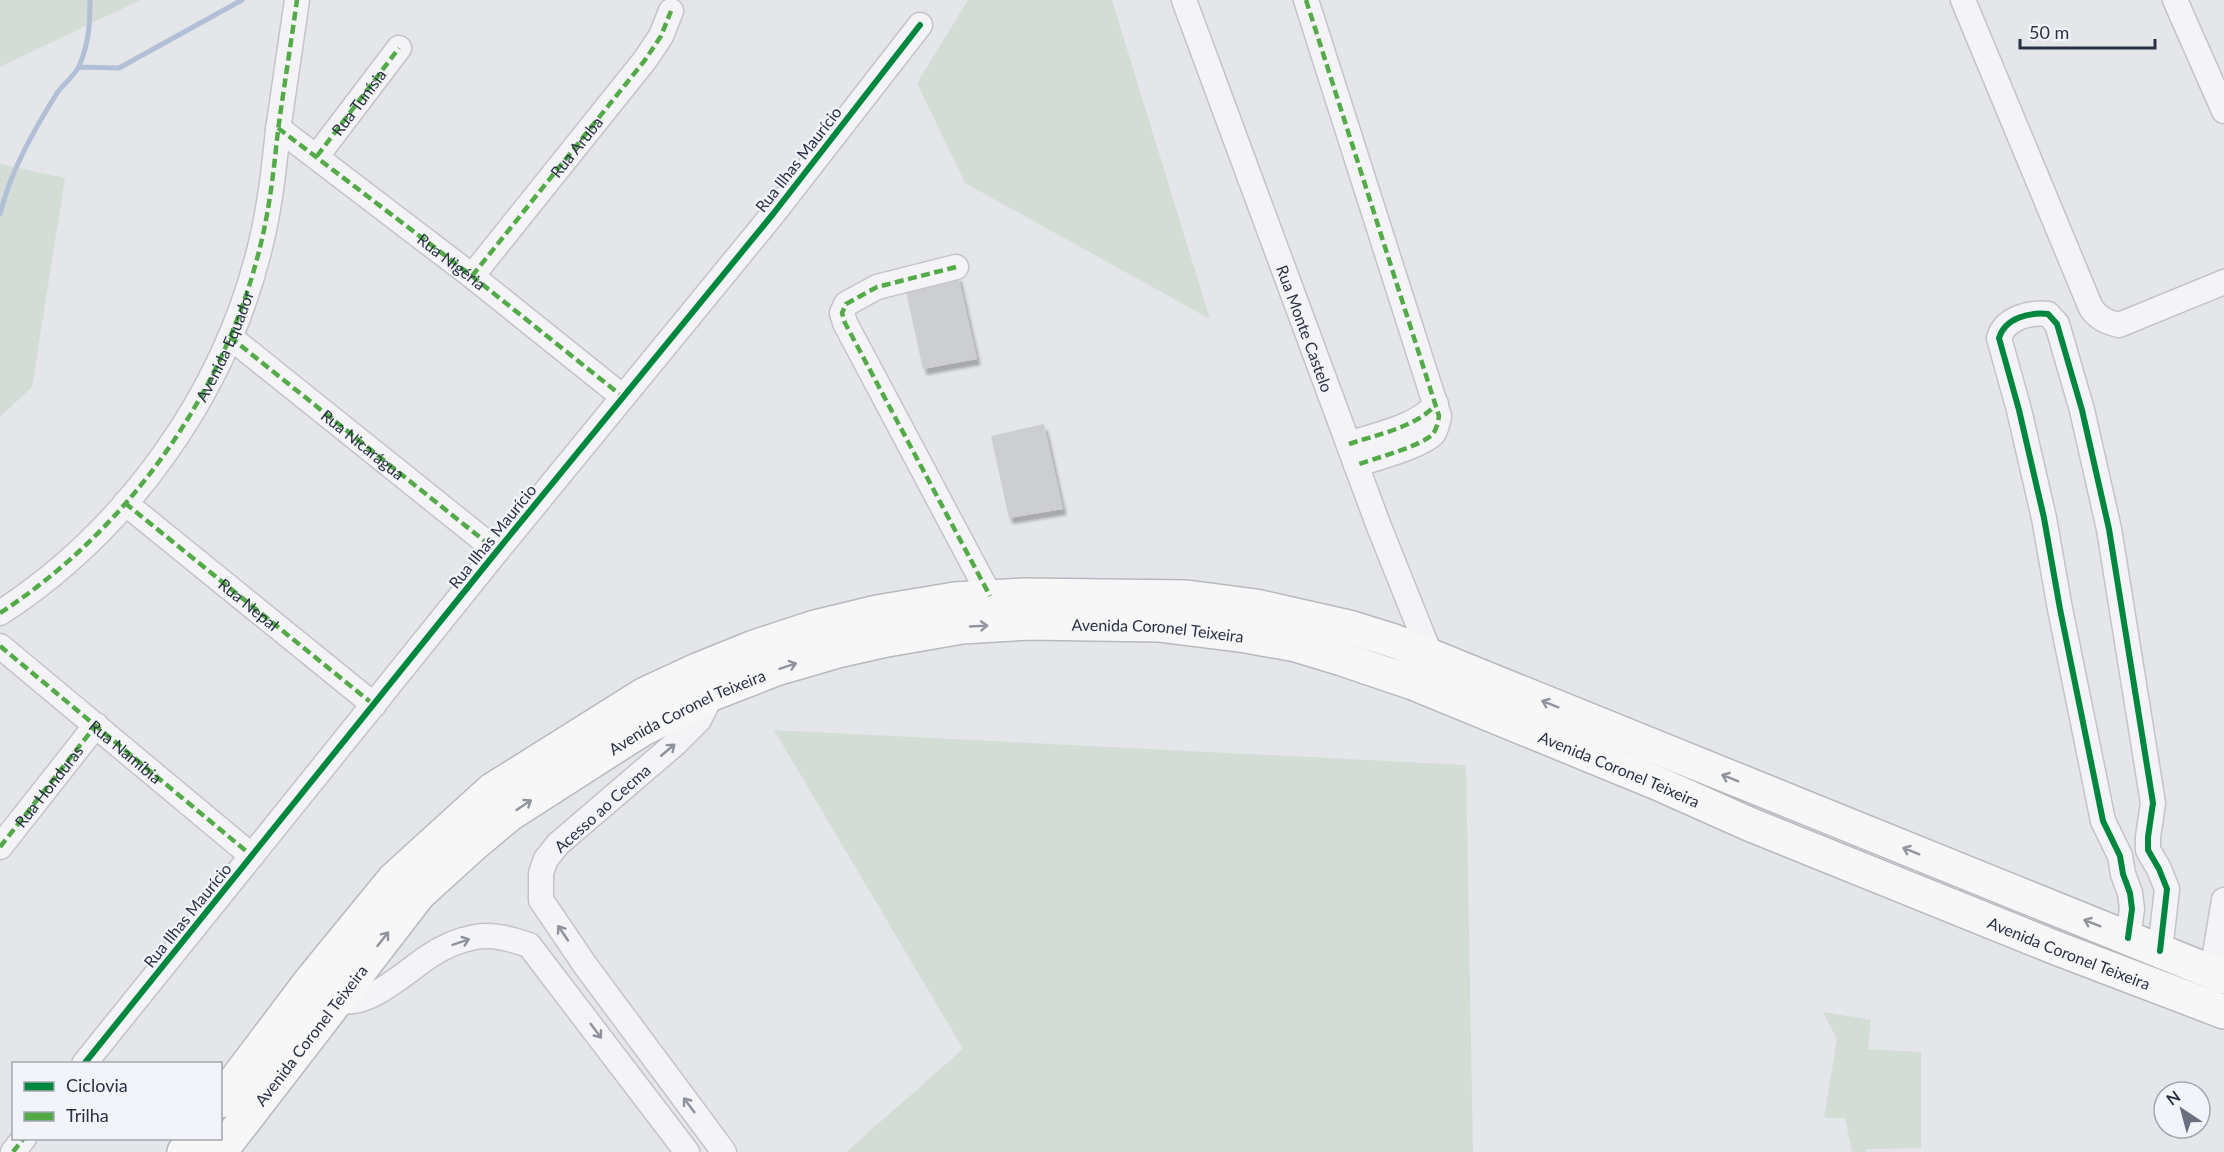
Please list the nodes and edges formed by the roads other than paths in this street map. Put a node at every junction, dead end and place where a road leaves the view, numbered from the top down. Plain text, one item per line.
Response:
1 (297, 0) edge
2 (1184, 0) edge
3 (1306, 0) edge
4 (1963, 0) edge
5 (2175, 0) edge
6 (671, 11) dead end
7 (920, 25) dead end
8 (399, 48) dead end
9 (2224, 111) edge
10 (279, 128) junction
11 (317, 156) junction
12 (956, 267) dead end
13 (472, 276) junction
14 (2224, 282) edge
15 (230, 337) junction
16 (623, 397) junction
17 (1352, 454) junction
18 (125, 503) junction
19 (497, 551) junction
20 (990, 596) junction
21 (0, 613) edge
22 (0, 646) edge
23 (1430, 654) junction
24 (712, 694) junction
25 (374, 705) junction
26 (96, 725) junction
27 (0, 847) edge
28 (252, 856) junction
29 (2224, 900) edge
30 (2128, 938) junction
31 (2160, 951) junction
32 (585, 965) junction
33 (2218, 975) edge
34 (561, 985) junction
35 (322, 992) junction
36 (2224, 1012) edge
37 (86, 1062) edge
38 (222, 1099) edge
39 (22, 1140) edge
40 (13, 1152) edge
41 (220, 1152) edge
42 (687, 1152) edge
43 (724, 1152) edge

1 - 10 street, Avenida Equador
2 - 17 street, Rua Monte Castelo
3 - 17 street
4 - 14 street
5 - 9 street
6 - 13 street, Rua Aruba
7 - 16 street, Rua Ilhas Maurício
8 - 11 street, Rua Tunísia
10 - 11 street, Rua Nigéria
10 - 15 street, Avenida Equador
11 - 13 street, Rua Nigéria
12 - 20 street
13 - 16 street, Rua Nigéria
15 - 18 street, Avenida Equador
15 - 19 street, Rua Nicarágua
16 - 19 street, Rua Ilhas Maurício
17 - 23 street, Rua Monte Castelo
18 - 21 street, Avenida Equador
18 - 25 street, Rua Nepal
19 - 25 street, Rua Ilhas Maurício
20 - 23 highway, Avenida Coronel Teixeira
20 - 35 highway, Avenida Coronel Teixeira
22 - 26 street, Rua Namíbia
30 -> 23 highway, Avenida Coronel Teixeira
32 -> 24 street, Acesso ao Cecma
35 -> 24 highway, Avenida Coronel Teixeira
24 -> 36 highway, Avenida Coronel Teixeira
25 - 28 street, Rua Ilhas Maurício
26 - 27 street, Rua Honduras
26 - 28 street, Rua Namíbia
28 - 37 street, Rua Ilhas Maurício
29 - 33 street
30 - 31 highway, Avenida Coronel Teixeira
30 - 31 street
31 - 33 highway, Avenida Coronel Teixeira
32 - 34 street
43 -> 32 street, Acesso ao Cecma
35 -> 34 street
34 -> 42 street
35 - 38 highway, Avenida Coronel Teixeira
35 - 41 highway, Avenida Coronel Teixeira
39 - 40 street

